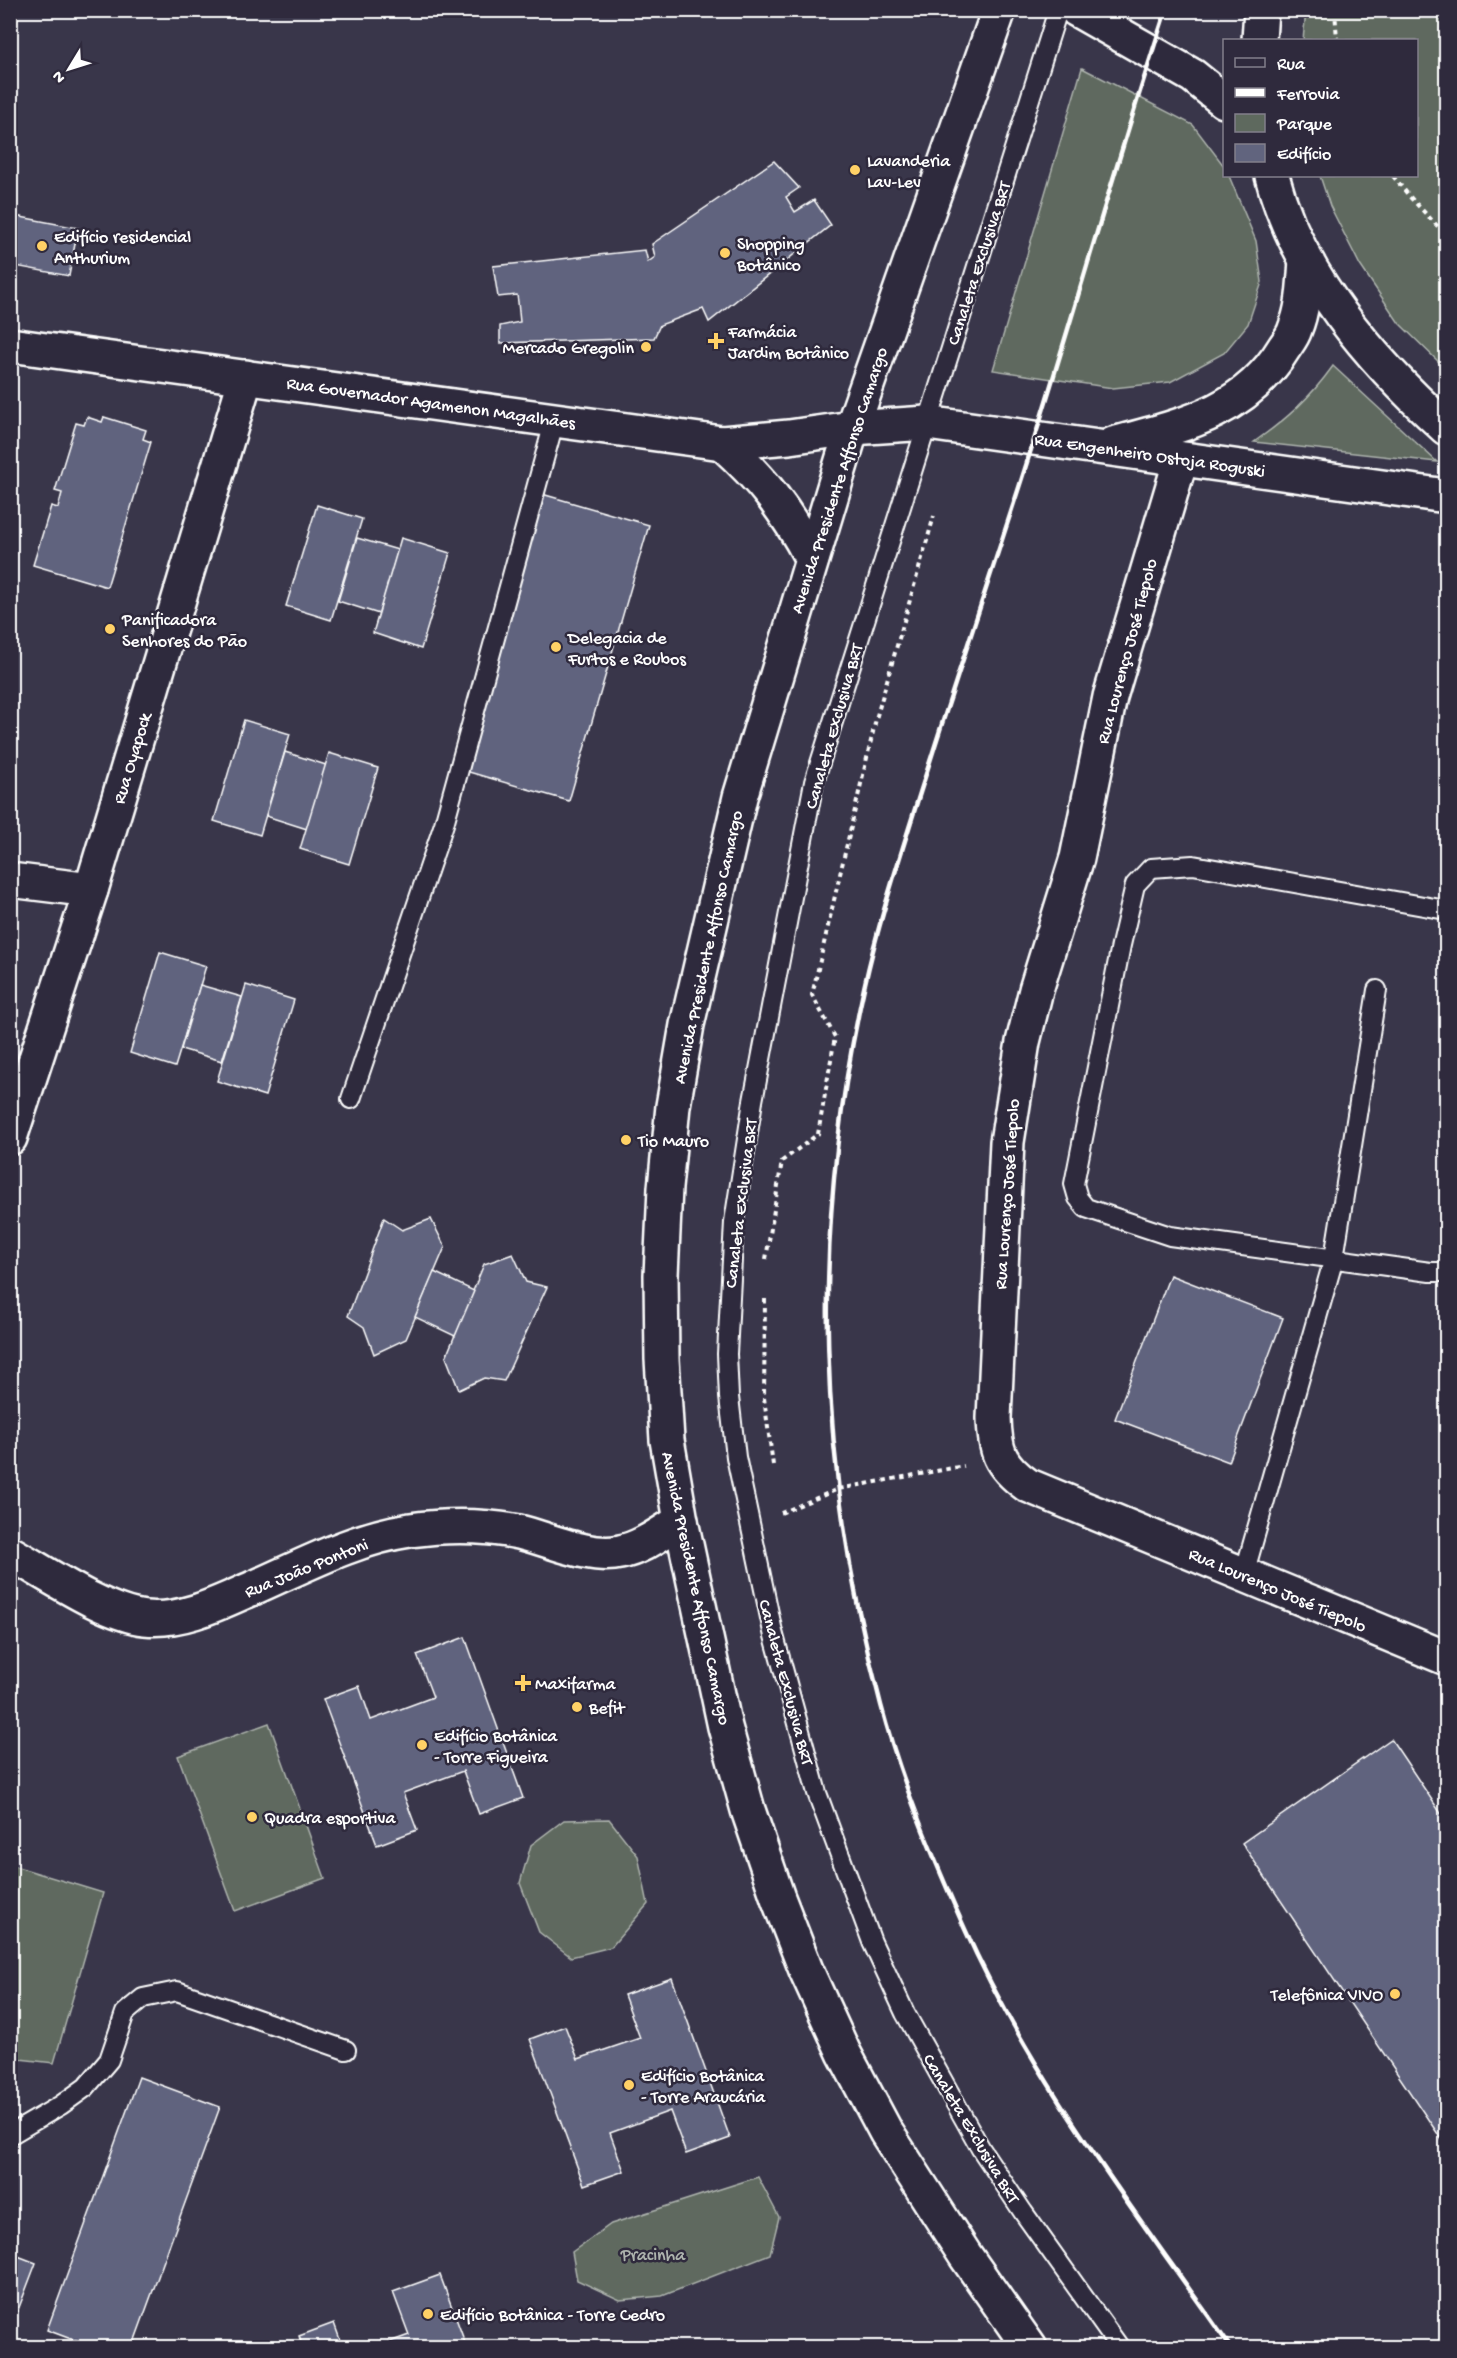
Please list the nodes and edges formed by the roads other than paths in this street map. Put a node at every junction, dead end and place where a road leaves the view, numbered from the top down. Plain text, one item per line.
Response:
1 (999, 10) edge
2 (1058, 10) edge
3 (1077, 10) edge
4 (1261, 10) edge
5 (1259, 39) edge
6 (1223, 100) edge
7 (1272, 177) edge
8 (1306, 261) junction
9 (10, 345) edge
10 (246, 377) junction
11 (555, 419) junction
12 (927, 423) junction
13 (852, 428) junction
14 (1446, 428) edge
15 (722, 442) junction
16 (1099, 447) junction
17 (1181, 459) junction
18 (1446, 496) edge
19 (812, 559) junction
20 (10, 880) edge
21 (91, 890) junction
22 (1446, 910) edge
23 (1377, 990) dead end
24 (351, 1099) dead end
25 (10, 1138) edge
26 (1334, 1258) junction
27 (1446, 1272) edge
28 (681, 1521) junction
29 (10, 1553) edge
30 (1244, 1574) junction
31 (1446, 1658) edge
32 (346, 2050) dead end
33 (10, 2135) edge
34 (1030, 2348) edge
35 (1120, 2348) edge

1 - 13 main road, Avenida Presidente Affonso Camargo
2 - 12 lane, Canaleta Exclusiva BRT
3 - 6 main road
4 - 5 main road
7 - 8 main road
8 - 14 main road
8 - 16 main road
9 - 10 main road, Rua Governador Agamenon Magalhães
10 - 11 main road, Rua Governador Agamenon Magalhães
10 - 21 main road, Rua Oyapock
11 - 15 main road, Rua Governador Agamenon Magalhães
11 - 24 lane
12 - 13 main road, Rua Engenheiro Ostoja Roguski
12 - 16 main road, Rua Engenheiro Ostoja Roguski
12 - 35 lane, Canaleta Exclusiva BRT
13 - 15 main road, Rua Governador Agamenon Magalhães
13 - 19 main road, Avenida Presidente Affonso Camargo
15 - 19 main road
16 - 17 main road, Rua Engenheiro Ostoja Roguski
17 - 18 main road, Rua Engenheiro Ostoja Roguski
17 - 30 main road, Rua Lourenço José Tiepolo
19 - 28 main road, Avenida Presidente Affonso Camargo
20 - 21 main road
21 - 25 main road, Rua Oyapock
22 - 26 lane
23 - 26 lane
26 - 27 lane
26 - 30 lane
28 - 29 main road, Rua João Pontoni
28 - 34 main road, Avenida Presidente Affonso Camargo
30 - 31 main road, Rua Lourenço José Tiepolo
32 - 33 lane

